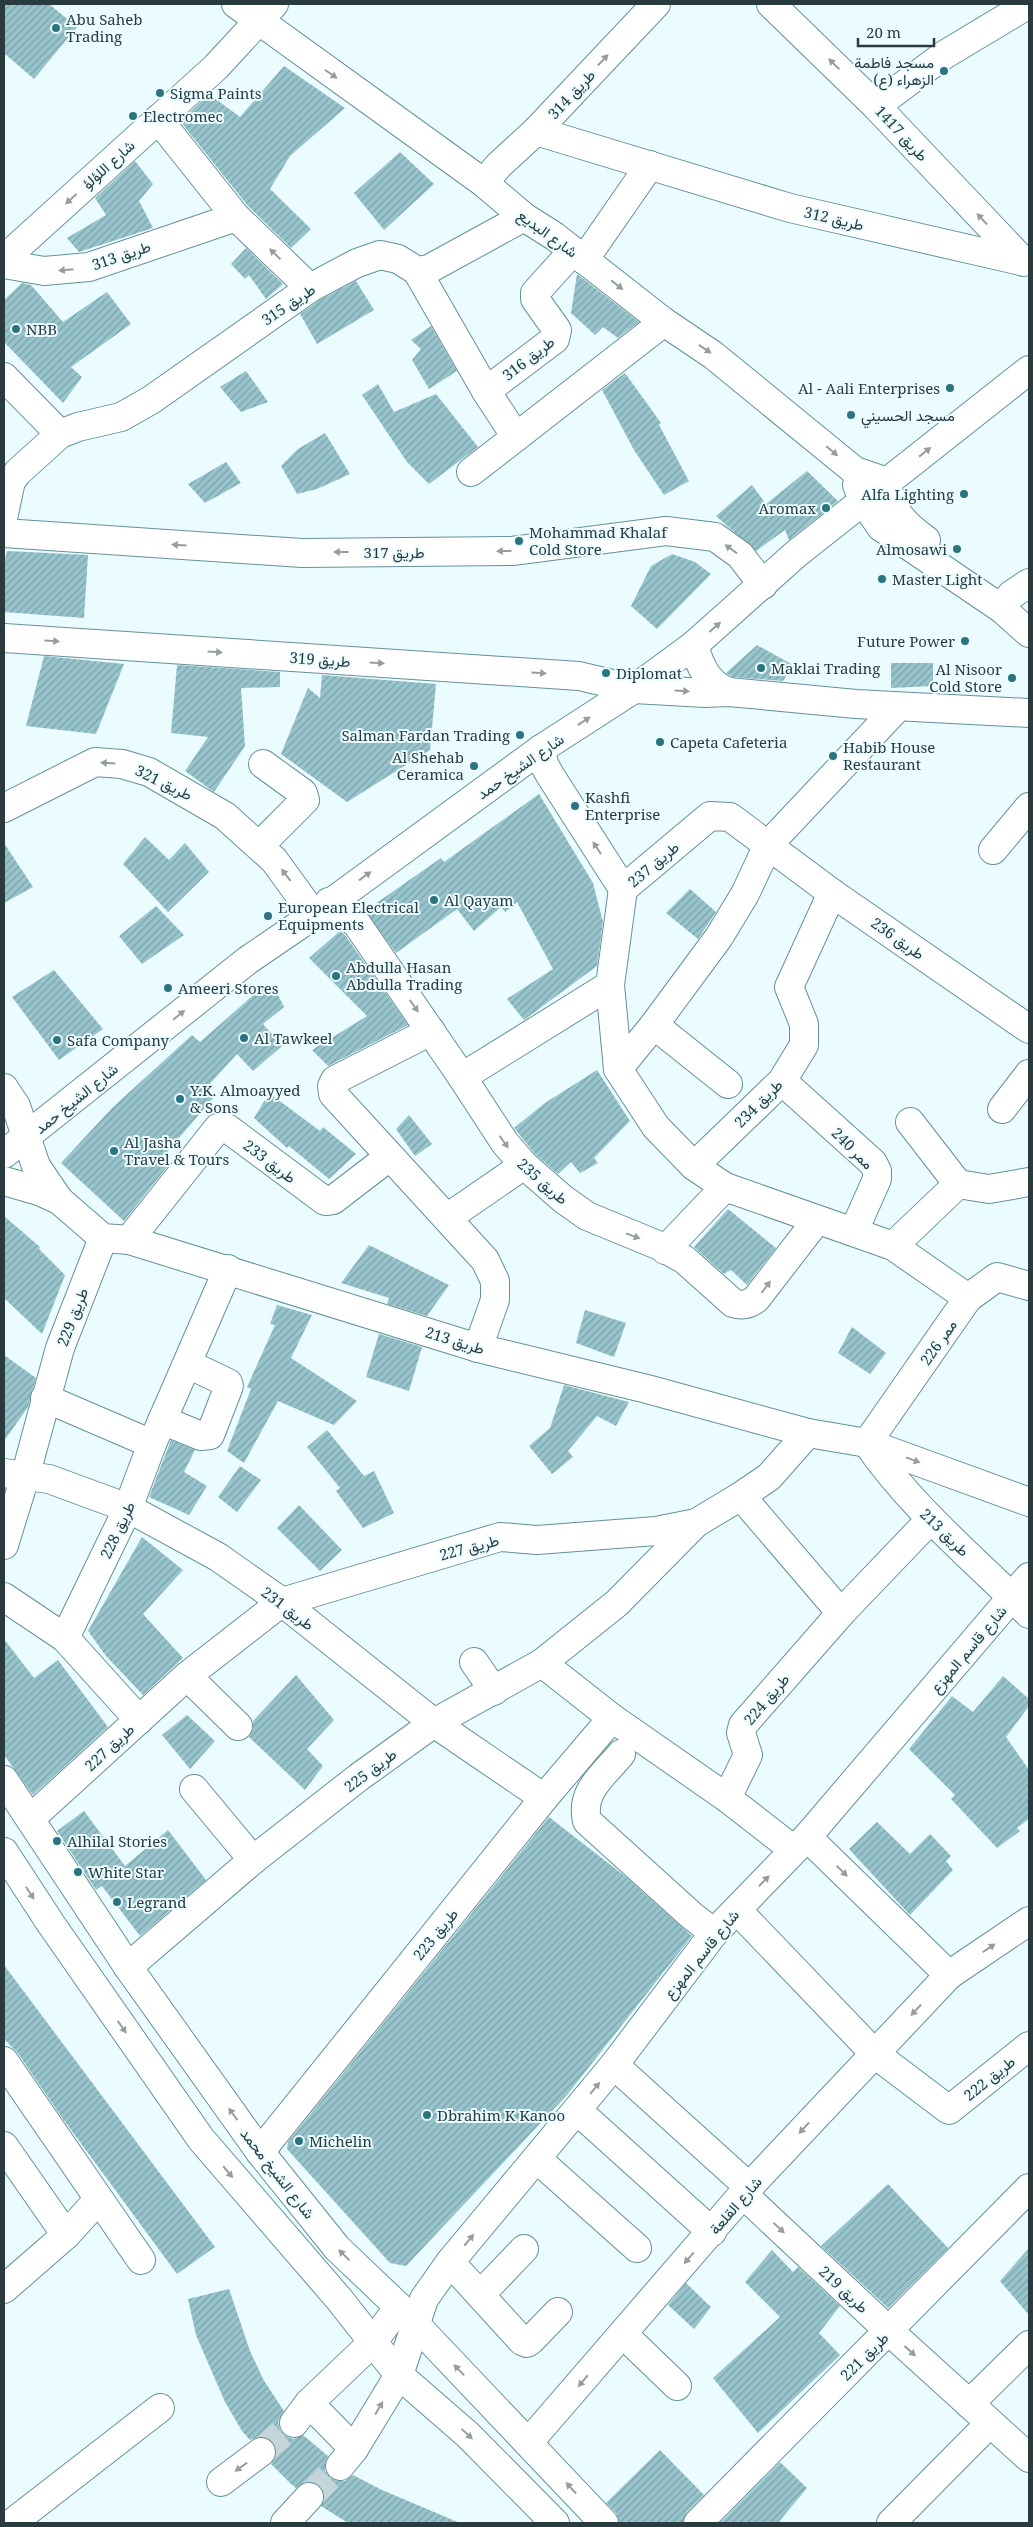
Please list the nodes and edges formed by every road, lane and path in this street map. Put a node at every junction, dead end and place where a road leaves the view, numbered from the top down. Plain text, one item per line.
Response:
1 (223, 4) edge
2 (236, 4) edge
3 (288, 4) edge
4 (656, 4) edge
5 (771, 4) edge
6 (1028, 4) edge
7 (266, 12) edge
8 (297, 50) junction
9 (216, 67) junction
10 (876, 106) junction
11 (158, 119) junction
12 (536, 131) junction
13 (650, 165) junction
14 (484, 183) junction
15 (236, 217) junction
16 (524, 217) junction
17 (579, 256) junction
18 (4, 259) edge
19 (1025, 263) edge
20 (4, 264) edge
21 (417, 271) junction
22 (310, 288) junction
23 (664, 322) junction
24 (1029, 370) edge
25 (4, 377) edge
26 (486, 391) junction
27 (60, 434) junction
28 (516, 437) junction
29 (855, 471) junction
30 (471, 472) dead end
31 (887, 482) junction
32 (863, 501) junction
33 (4, 514) edge
34 (4, 533) edge
35 (763, 585) junction
36 (1018, 599) edge
37 (1029, 633) edge
38 (4, 638) edge
39 (694, 645) junction
40 (634, 689) junction
41 (729, 692) junction
42 (898, 707) junction
43 (1029, 713) edge
44 (541, 749) junction
45 (263, 764) dead end
46 (1029, 807) edge
47 (4, 808) edge
48 (768, 844) junction
49 (259, 846) junction
50 (993, 850) dead end
51 (623, 889) junction
52 (832, 893) junction
53 (321, 908) junction
54 (610, 985) junction
55 (654, 1025) junction
56 (1029, 1029) edge
57 (431, 1031) junction
58 (618, 1069) junction
59 (1029, 1074) edge
60 (462, 1077) junction
61 (782, 1081) junction
62 (728, 1084) dead end
63 (6, 1094) edge
64 (1002, 1109) dead end
65 (910, 1122) dead end
66 (27, 1137) junction
67 (4, 1154) edge
68 (389, 1157) junction
69 (524, 1165) junction
70 (694, 1166) junction
71 (4, 1181) edge
72 (1029, 1182) edge
73 (958, 1184) junction
74 (725, 1187) junction
75 (59, 1200) junction
76 (447, 1218) junction
77 (817, 1220) junction
78 (854, 1231) junction
79 (116, 1239) junction
80 (893, 1246) junction
81 (665, 1250) junction
82 (228, 1269) junction
83 (1029, 1286) edge
84 (968, 1298) junction
85 (478, 1348) junction
86 (188, 1364) junction
87 (45, 1398) junction
88 (158, 1432) junction
89 (808, 1433) junction
90 (867, 1443) junction
91 (14, 1475) edge
92 (741, 1496) junction
93 (1029, 1502) edge
94 (128, 1508) junction
95 (932, 1519) junction
96 (696, 1523) junction
97 (4, 1545) edge
98 (1029, 1577) edge
99 (4, 1597) edge
100 (282, 1602) junction
101 (1021, 1606) edge
102 (840, 1613) junction
103 (65, 1638) junction
104 (474, 1662) dead end
105 (542, 1663) junction
106 (188, 1676) junction
107 (494, 1692) junction
108 (612, 1718) junction
109 (139, 1720) junction
110 (434, 1723) junction
111 (238, 1726) dead end
112 (621, 1754) dead end
113 (4, 1780) edge
114 (194, 1789) dead end
115 (544, 1798) junction
116 (728, 1798) junction
117 (30, 1820) junction
118 (800, 1844) junction
119 (4, 1852) edge
120 (253, 1860) junction
121 (737, 1910) junction
122 (1029, 1921) edge
123 (714, 1933) junction
124 (128, 1968) junction
125 (950, 1975) junction
126 (1029, 2046) edge
127 (875, 2054) junction
128 (4, 2061) edge
129 (614, 2065) junction
130 (576, 2112) junction
131 (4, 2146) edge
132 (260, 2152) junction
133 (537, 2159) junction
134 (1029, 2188) edge
135 (746, 2190) junction
136 (98, 2200) junction
137 (712, 2232) junction
138 (66, 2235) junction
139 (638, 2248) dead end
140 (524, 2249) dead end
141 (141, 2260) dead end
142 (450, 2262) junction
143 (4, 2289) edge
144 (480, 2295) junction
145 (558, 2312) dead end
146 (406, 2316) junction
147 (889, 2331) junction
148 (622, 2334) junction
149 (372, 2343) junction
150 (1029, 2345) edge
151 (399, 2375) junction
152 (677, 2386) dead end
153 (969, 2404) junction
154 (160, 2408) dead end
155 (990, 2423) junction
156 (528, 2443) junction
157 (261, 2452) tunnel mouth
158 (1029, 2458) edge
159 (221, 2482) dead end
160 (309, 2497) tunnel mouth
161 (12, 2523) edge
162 (285, 2523) edge
163 (555, 2523) edge
164 (604, 2523) edge
165 (698, 2523) edge
166 (891, 2523) edge

1 - 9 street
2 - 7 street, شارع البديع
3 - 8 street
12 -> 4 street, طريق 314
10 -> 5 street, طريق 1417
6 - 10 street
7 - 8 street, شارع البديع
7 - 9 street, شارع اللؤلؤ
8 -> 14 street, شارع البديع
9 - 11 street, شارع اللؤلؤ
19 -> 10 street, طريق 1417
11 - 15 street
11 -> 18 street, شارع اللؤلؤ
12 - 13 street, طريق 312
12 - 14 street, طريق 314
13 - 17 street
13 - 19 street, طريق 312
14 - 16 street, شارع البديع
15 -> 20 street, طريق 313
22 -> 15 street
16 - 17 street, شارع البديع
16 - 21 street
17 -> 23 street, شارع البديع
17 - 26 street, طريق 316
21 - 22 street, طريق 315
21 - 26 street, طريق 316
22 - 27 street, طريق 315
23 - 28 street
23 -> 29 street, شارع البديع
31 -> 24 street, شارع الشيخ حمد
25 - 27 street
26 - 28 street, طريق 316
27 - 33 street, طريق 315
28 - 30 street
29 - 31 street, شارع البديع
29 - 32 street
31 - 32 street, شارع الشيخ حمد
31 - 36 street
32 - 35 street, شارع الشيخ حمد
32 - 36 street
35 -> 34 street, طريق 317
39 -> 35 street, شارع الشيخ حمد
36 - 37 street
38 -> 40 street, طريق 319
39 - 40 street, شارع الشيخ حمد
39 - 41 street
40 -> 41 street
44 -> 40 street, شارع الشيخ حمد
41 - 42 street
42 - 43 street
42 - 48 street
51 -> 44 street, طريق 237
53 -> 44 street, شارع الشيخ حمد
45 - 49 street
46 - 50 street
49 -> 47 street, طريق 321
48 - 51 street, طريق 237
48 - 52 street, طريق 236
48 - 55 street
53 -> 49 street, طريق 321
51 - 54 street
52 - 56 street, طريق 236
52 - 61 street, طريق 234
53 -> 57 street, طريق 235
66 -> 53 street, شارع الشيخ حمد
54 - 58 street
54 - 60 street
55 - 58 street
55 - 62 street
57 - 60 street, طريق 235
57 - 68 street
58 - 70 street
59 - 64 street
60 -> 69 street, طريق 235
61 - 70 street, طريق 234
61 - 78 street, ممر 240
63 - 66 street, طريق 213
65 - 73 street
66 - 67 street, شارع الشيخ حمد
66 - 75 street, طريق 213
68 - 76 street
68 - 79 street, طريق 233
69 - 76 street
69 -> 81 street, طريق 235
70 - 74 street
71 - 75 street, طريق 213
72 - 73 street
73 - 80 street
74 - 77 street
74 - 81 street
75 - 79 street, طريق 213
76 - 85 street
77 - 78 street
81 -> 77 street, طريق 235
78 - 80 street
79 - 82 street, طريق 213
79 - 87 street, طريق 229
80 - 84 street
82 - 85 street, طريق 213
82 - 86 street, طريق 228
83 - 84 street, ممر 226
84 - 90 street, ممر 226
85 - 89 street, طريق 213
86 - 88 street, طريق 228
86 - 88 street
87 - 88 street
87 - 91 street, طريق 229
88 - 94 street, طريق 228
89 - 90 street, طريق 213
89 - 92 street, طريق 227
90 -> 93 street, طريق 213
90 - 95 street, طريق 213
91 - 94 street, طريق 231
91 - 97 street, طريق 229
92 - 96 street, طريق 227
92 - 102 street
94 - 100 street, طريق 231
94 - 103 street, طريق 228
95 - 101 street, طريق 213
95 - 102 street, طريق 224
96 - 100 street, طريق 227
96 - 105 street, طريق 225
98 - 101 street, شارع قاسم المهزع
99 - 103 street
100 - 106 street, طريق 227
100 - 110 street, طريق 231
101 - 118 street, شارع قاسم المهزع
102 - 116 street, طريق 224
103 - 109 street
104 - 107 street
105 - 107 street, طريق 225
105 - 108 street
106 - 109 street, طريق 227
106 - 111 street
107 - 110 street, طريق 225
108 - 115 street, طريق 223
108 - 116 street
109 - 117 street, طريق 227
110 - 115 street, طريق 231
110 - 120 street, طريق 225
112 - 123 street
113 - 117 street, شارع الشيخ محمد
114 - 120 street
115 - 132 street, طريق 223
116 - 118 street
117 - 124 street, شارع الشيخ محمد
121 -> 118 street, شارع قاسم المهزع
118 -> 125 street
119 -> 149 street
120 - 124 street, طريق 225
121 - 123 street, شارع قاسم المهزع
121 - 127 street
125 -> 122 street, شارع القلعة
123 - 129 street, شارع قاسم المهزع
132 -> 124 street, شارع الشيخ محمد
125 -> 127 street, شارع القلعة
126 - 127 street, طريق 222
127 -> 135 street, شارع القلعة
128 - 136 street
130 -> 129 street, شارع قاسم المهزع
129 - 135 street, طريق 219
130 - 133 street, شارع قاسم المهزع
130 - 137 street
131 - 138 street
146 -> 132 street, شارع الشيخ محمد
133 - 139 street
142 -> 133 street, شارع قاسم المهزع
134 - 147 street, طريق 221
135 - 137 street, شارع القلعة
135 -> 147 street, طريق 219
136 - 138 street
136 - 141 street
137 -> 148 street, شارع القلعة
138 - 143 street
140 - 144 street
142 - 144 street
142 - 146 street, شارع قاسم المهزع
144 - 145 street
146 - 149 street
146 - 151 street
156 -> 146 street, شارع الشيخ محمد
147 -> 153 street, طريق 219
147 - 165 street, طريق 221
148 - 152 street
148 -> 156 street, شارع القلعة
149 - 151 street
149 -> 151 street
150 - 153 street
151 -> 163 street
153 - 155 street, طريق 219
154 - 161 street
155 - 158 street, طريق 219
155 - 166 street
164 -> 156 street, شارع الشيخ محمد
157 -> 159 street
160 - 162 street

